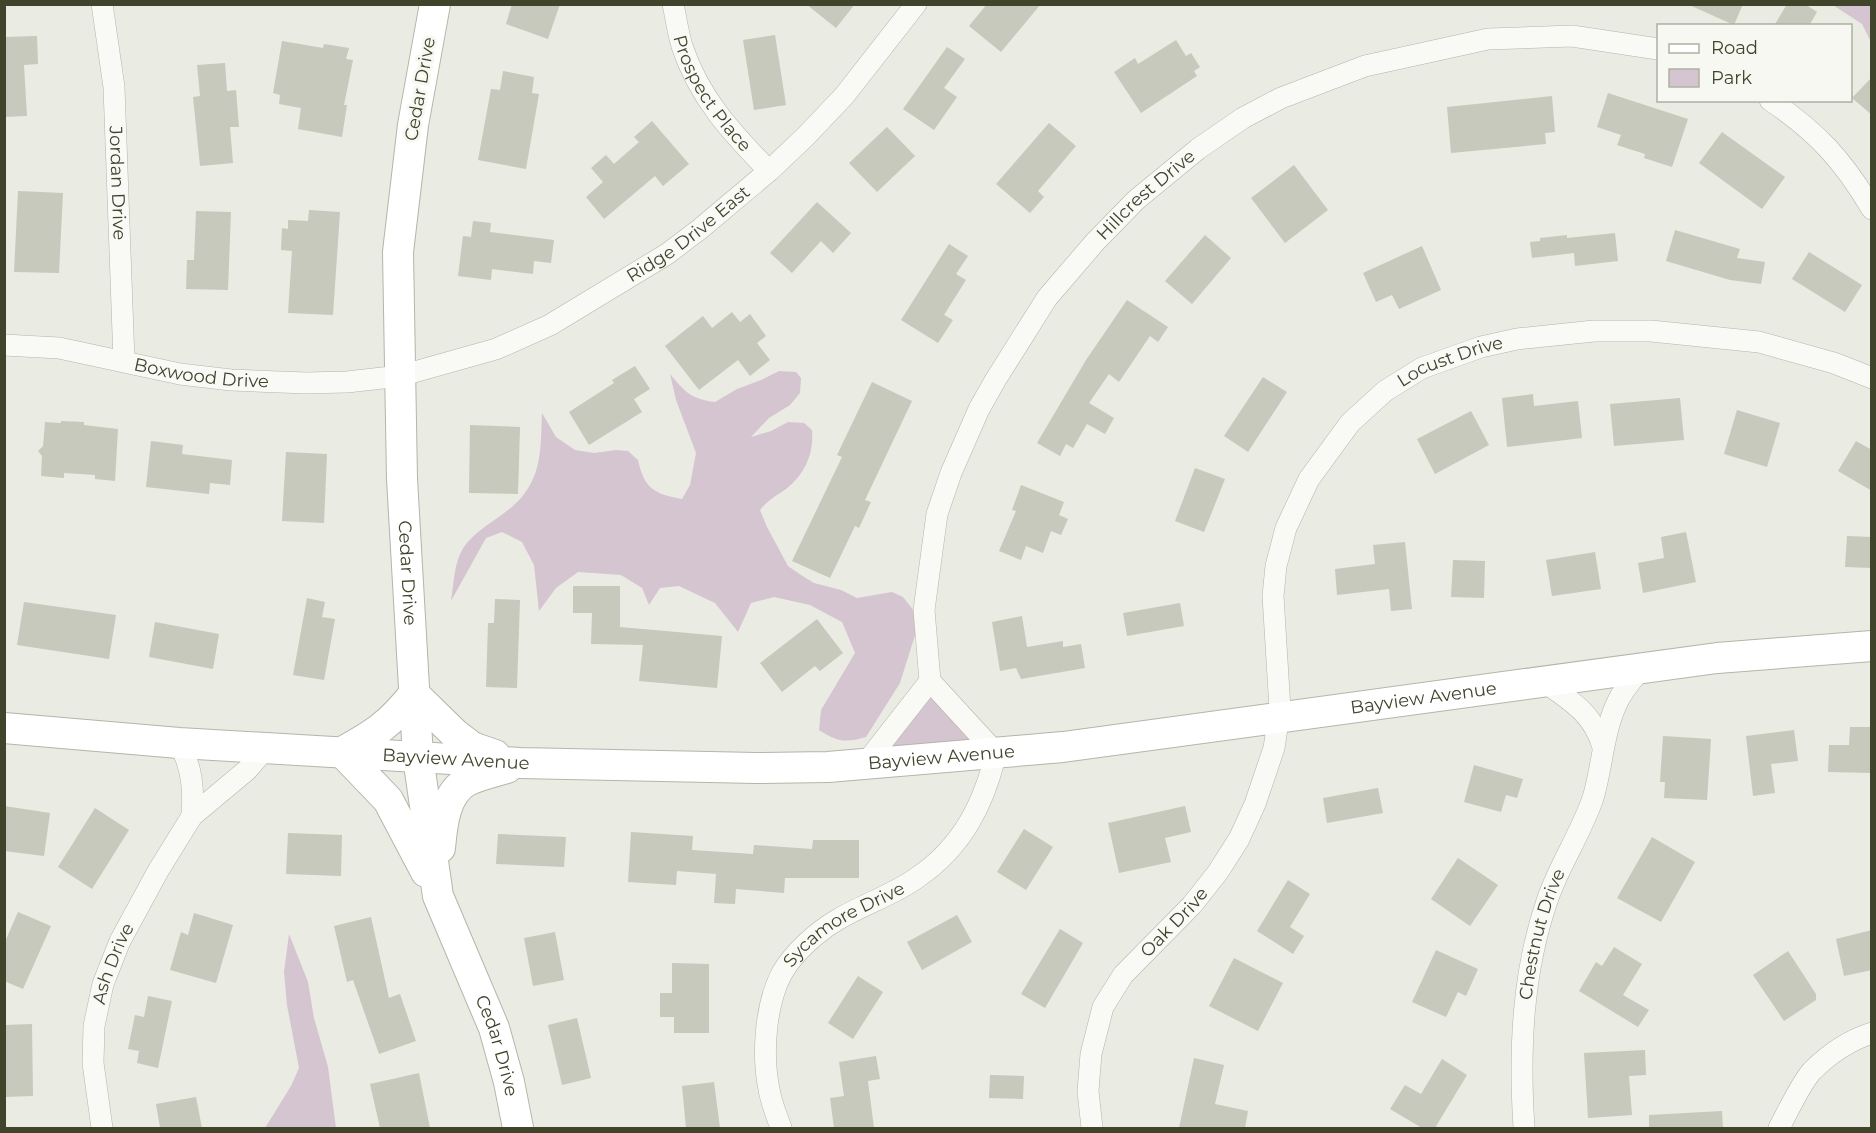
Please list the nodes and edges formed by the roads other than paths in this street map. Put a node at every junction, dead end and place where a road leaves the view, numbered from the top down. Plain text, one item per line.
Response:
1 (102, 4) edge
2 (435, 4) edge
3 (673, 4) edge
4 (916, 4) edge
5 (1657, 49) edge
6 (1773, 102) edge
7 (769, 171) junction
8 (1872, 209) edge
9 (4, 345) edge
10 (124, 361) junction
11 (400, 376) junction
12 (1872, 378) edge
13 (1872, 646) edge
14 (1642, 668) junction
15 (930, 681) junction
16 (1543, 681) junction
17 (414, 694) junction
18 (1279, 717) junction
19 (4, 728) edge
20 (179, 743) junction
21 (1603, 747) junction
22 (266, 748) junction
23 (342, 752) junction
24 (996, 753) junction
25 (418, 757) junction
26 (520, 763) junction
27 (865, 764) junction
28 (192, 816) junction
29 (438, 896) junction
30 (1872, 1033) edge
31 (102, 1128) edge
32 (518, 1128) edge
33 (781, 1128) edge
34 (1092, 1128) edge
35 (1524, 1128) edge
36 (1779, 1128) edge

1 - 10 street, Jordan Drive
2 - 11 main road, Cedar Drive
3 - 7 street, Prospect Place
4 - 7 street, Ridge Drive East
5 - 15 street, Hillcrest Drive
6 - 8 street
7 - 11 street, Ridge Drive East
9 - 10 street, Boxwood Drive
10 - 11 street, Boxwood Drive
11 - 17 main road, Cedar Drive
12 - 18 street, Locust Drive
13 - 14 main road, Bayview Avenue
14 - 16 main road, Bayview Avenue
14 - 21 street, Chestnut Drive
15 - 24 street
15 - 27 street
16 - 18 main road, Bayview Avenue
16 - 21 street
17 - 23 main road
17 - 25 main road, Cedar Drive
17 - 26 main road
18 - 24 main road, Bayview Avenue
18 - 34 street, Oak Drive
19 - 20 main road, Bayview Avenue
20 - 22 main road, Bayview Avenue
20 - 28 street, Ash Drive
21 - 35 street, Chestnut Drive
22 - 23 main road, Bayview Avenue
22 - 28 street, Ash Drive
23 - 25 main road, Bayview Avenue
23 - 29 main road
24 - 27 main road, Bayview Avenue
24 - 33 street, Sycamore Drive
25 - 26 main road, Bayview Avenue
25 - 29 main road, Cedar Drive
26 - 27 main road, Bayview Avenue
26 - 29 main road
28 - 31 street, Ash Drive
29 - 32 main road, Cedar Drive
30 - 36 street

